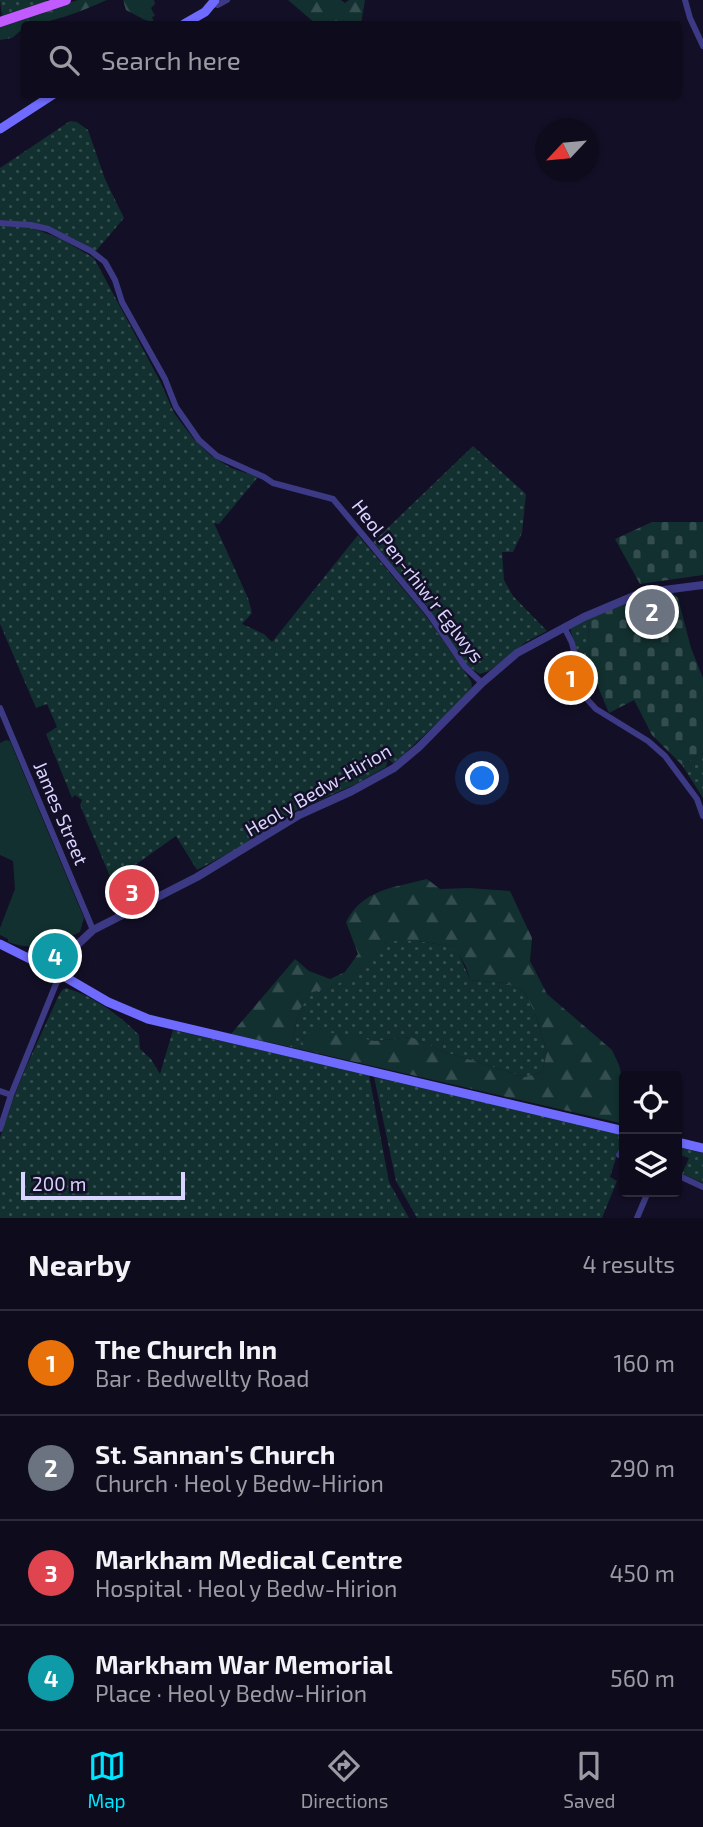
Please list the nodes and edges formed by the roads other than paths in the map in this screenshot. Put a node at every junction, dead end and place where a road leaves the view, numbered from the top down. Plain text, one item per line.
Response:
1 (66, 0) edge
2 (227, 0) edge
3 (685, 0) edge
4 (214, 2) edge
5 (189, 21) edge
6 (0, 22) edge
7 (703, 46) edge
8 (48, 98) edge
9 (0, 129) edge
10 (0, 223) edge
11 (703, 585) edge
12 (564, 627) junction
13 (482, 683) junction
14 (0, 708) edge
15 (703, 816) edge
16 (93, 930) junction
17 (0, 944) edge
18 (77, 944) junction
19 (24, 957) junction
20 (60, 974) junction
21 (0, 1091) edge
22 (11, 1095) junction
23 (0, 1129) edge
24 (619, 1130) edge
25 (682, 1143) edge
26 (703, 1148) edge
27 (682, 1177) edge
28 (703, 1187) edge
29 (646, 1197) edge
30 (637, 1218) edge

1 - 6 main road
2 - 4 street
3 - 7 street
4 - 5 main road
8 - 9 main road
10 - 13 street, Heol Pen-rhiw'r Eglwys
11 - 12 street, Heol y Bedw-Hirion
12 - 13 street, Heol y Bedw-Hirion
12 - 15 street
13 - 16 street, Heol y Bedw-Hirion
14 - 16 street, James Street
16 - 18 street, Heol y Bedw-Hirion
17 - 19 main road
18 - 19 street
18 - 20 street, Heol y Bedw-Hirion
19 - 20 main road
20 - 22 street
20 - 24 main road
21 - 22 street
22 - 23 street
25 - 26 main road
27 - 28 street
29 - 30 street

